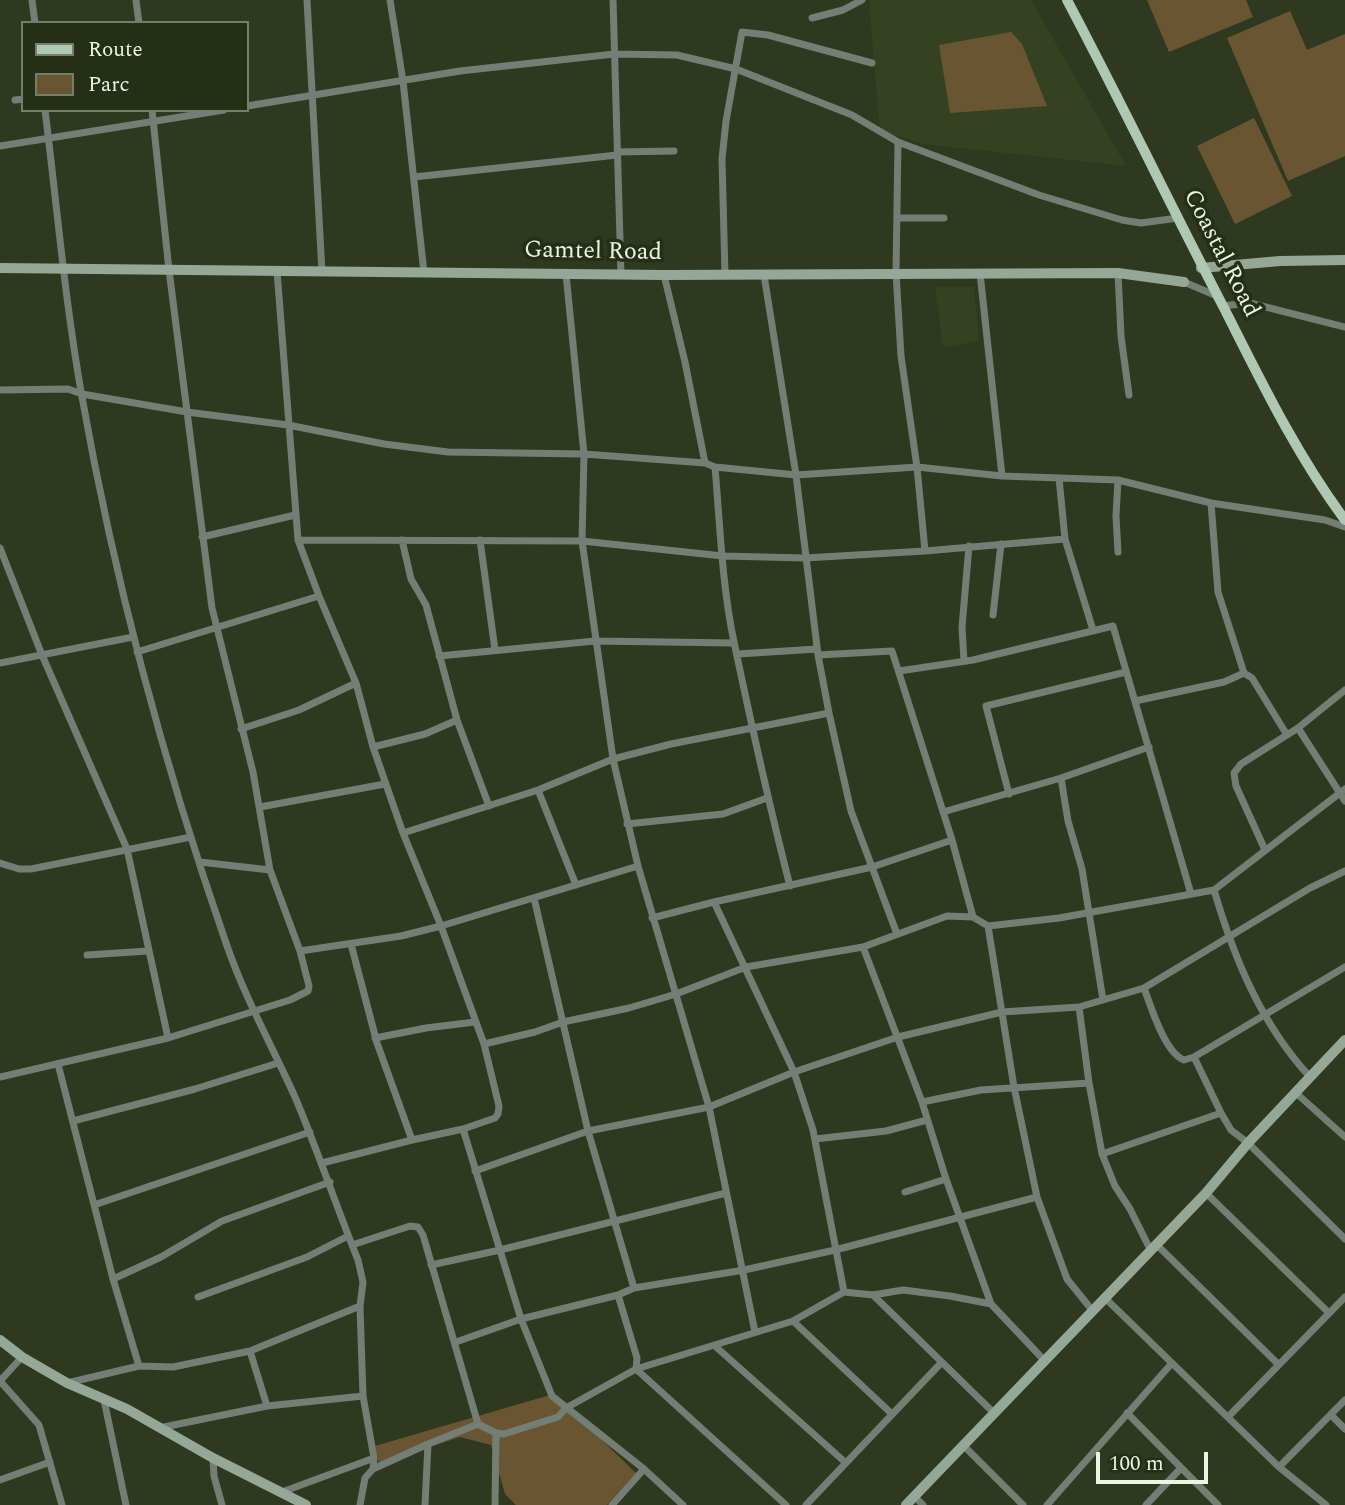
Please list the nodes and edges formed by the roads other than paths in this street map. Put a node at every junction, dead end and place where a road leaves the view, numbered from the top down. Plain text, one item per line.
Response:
1 (32, 0) edge
2 (136, 0) edge
3 (307, 0) edge
4 (390, 0) edge
5 (613, 0) edge
6 (862, 0) edge
7 (1067, 0) edge
8 (812, 18) dead end
9 (35, 21) edge
10 (139, 21) edge
11 (614, 54) junction
12 (872, 63) dead end
13 (736, 69) junction
14 (403, 81) junction
15 (312, 97) junction
16 (248, 106) edge
17 (45, 112) edge
18 (152, 112) edge
19 (213, 112) edge
20 (154, 123) junction
21 (48, 137) junction
22 (898, 142) junction
23 (0, 146) edge
24 (674, 151) dead end
25 (617, 153) junction
26 (414, 177) junction
27 (897, 218) junction
28 (944, 218) dead end
29 (1178, 218) junction
30 (1345, 260) edge
31 (0, 268) edge
32 (1201, 268) junction
33 (63, 269) junction
34 (169, 270) junction
35 (277, 271) junction
36 (322, 272) junction
37 (424, 273) junction
38 (896, 273) junction
39 (980, 273) junction
40 (1118, 273) junction
41 (566, 274) junction
42 (621, 274) junction
43 (664, 275) junction
44 (725, 275) junction
45 (764, 275) junction
46 (1184, 282) joint
47 (1219, 301) junction
48 (1345, 327) edge
49 (0, 390) edge
50 (82, 394) junction
51 (1129, 395) dead end
52 (187, 412) junction
53 (288, 425) junction
54 (584, 454) junction
55 (705, 463) junction
56 (715, 467) junction
57 (917, 467) junction
58 (796, 474) junction
59 (1002, 476) junction
60 (1059, 478) junction
61 (1118, 481) junction
62 (1211, 503) junction
63 (295, 515) junction
64 (1345, 520) edge
65 (1345, 527) edge
66 (202, 537) junction
67 (1065, 539) junction
68 (298, 540) junction
69 (402, 540) junction
70 (480, 540) junction
71 (582, 541) junction
72 (1001, 544) junction
73 (970, 546) junction
74 (0, 548) edge
75 (925, 551) junction
76 (1118, 552) dead end
77 (723, 556) junction
78 (805, 558) junction
79 (319, 596) junction
80 (993, 615) dead end
81 (218, 628) junction
82 (1093, 629) junction
83 (133, 637) junction
84 (595, 641) junction
85 (734, 643) junction
86 (495, 650) junction
87 (137, 652) junction
88 (817, 652) junction
89 (738, 654) junction
90 (42, 655) junction
91 (439, 656) junction
92 (964, 661) junction
93 (0, 663) edge
94 (900, 671) junction
95 (1126, 672) junction
96 (1244, 673) junction
97 (356, 683) junction
98 (1345, 690) edge
99 (1135, 701) junction
100 (829, 713) junction
101 (457, 720) junction
102 (753, 727) junction
103 (1298, 728) junction
104 (241, 729) junction
105 (1287, 735) junction
106 (373, 747) junction
107 (1149, 747) junction
108 (613, 759) junction
109 (1061, 778) junction
110 (385, 784) junction
111 (538, 790) junction
112 (1343, 791) edge
113 (1009, 793) junction
114 (767, 798) junction
115 (1345, 801) edge
116 (489, 806) junction
117 (260, 807) junction
118 (943, 813) junction
119 (627, 824) junction
120 (403, 833) junction
121 (191, 836) junction
122 (952, 839) junction
123 (127, 849) junction
124 (1265, 850) junction
125 (200, 862) junction
126 (0, 863) edge
127 (638, 866) junction
128 (872, 867) junction
129 (270, 870) junction
130 (1345, 871) edge
131 (576, 884) junction
132 (790, 886) junction
133 (1213, 890) junction
134 (1191, 894) junction
135 (534, 898) junction
136 (714, 902) junction
137 (1088, 912) junction
138 (973, 917) junction
139 (652, 918) junction
140 (441, 926) junction
141 (988, 926) junction
142 (897, 934) junction
143 (1228, 939) junction
144 (351, 944) junction
145 (863, 947) junction
146 (148, 951) junction
147 (300, 951) junction
148 (87, 954) dead end
149 (746, 967) junction
150 (1345, 967) edge
151 (1144, 988) junction
152 (676, 994) junction
153 (1103, 1000) junction
154 (1079, 1007) junction
155 (255, 1012) junction
156 (1002, 1012) junction
157 (1264, 1015) junction
158 (475, 1022) junction
159 (563, 1022) junction
160 (898, 1037) junction
161 (168, 1038) junction
162 (376, 1038) junction
163 (1345, 1040) edge
164 (484, 1044) junction
165 (1194, 1057) junction
166 (278, 1063) junction
167 (58, 1064) junction
168 (794, 1072) junction
169 (0, 1077) edge
170 (1310, 1077) junction
171 (1089, 1083) junction
172 (1014, 1087) junction
173 (1296, 1093) junction
174 (922, 1102) junction
175 (709, 1107) junction
176 (1221, 1113) junction
177 (927, 1120) junction
178 (73, 1121) junction
179 (463, 1129) junction
180 (588, 1131) junction
181 (310, 1132) junction
182 (1345, 1137) edge
183 (815, 1139) junction
184 (412, 1140) junction
185 (1248, 1143) junction
186 (1102, 1154) junction
187 (322, 1163) junction
188 (475, 1171) junction
189 (946, 1178) junction
190 (330, 1182) junction
191 (905, 1192) dead end
192 (726, 1193) junction
193 (1206, 1193) junction
194 (1037, 1197) junction
195 (94, 1205) junction
196 (961, 1217) junction
197 (614, 1220) junction
198 (348, 1236) junction
199 (1345, 1239) edge
200 (352, 1245) junction
201 (1153, 1247) junction
202 (500, 1250) junction
203 (835, 1250) junction
204 (431, 1265) junction
205 (744, 1270) junction
206 (113, 1279) junction
207 (634, 1288) junction
208 (844, 1293) junction
209 (618, 1295) junction
210 (873, 1295) junction
211 (198, 1297) dead end
212 (1104, 1297) junction
213 (1345, 1297) edge
214 (991, 1304) junction
215 (360, 1306) junction
216 (1092, 1310) junction
217 (1329, 1313) junction
218 (520, 1319) junction
219 (793, 1321) junction
220 (755, 1332) junction
221 (0, 1340) edge
222 (456, 1342) junction
223 (715, 1346) junction
224 (250, 1351) junction
225 (22, 1357) junction
226 (1044, 1360) junction
227 (941, 1363) junction
228 (1172, 1363) junction
229 (1278, 1364) junction
230 (139, 1366) junction
231 (636, 1369) junction
232 (0, 1381) edge
233 (67, 1383) junction
234 (363, 1396) junction
235 (104, 1400) junction
236 (1345, 1400) edge
237 (267, 1406) junction
238 (566, 1408) junction
239 (994, 1413) junction
240 (1127, 1413) junction
241 (892, 1414) junction
242 (1331, 1415) junction
243 (1228, 1417) junction
244 (478, 1424) junction
245 (159, 1428) junction
246 (1345, 1429) edge
247 (496, 1433) junction
248 (428, 1444) junction
249 (963, 1445) junction
250 (213, 1458) junction
251 (374, 1458) junction
252 (50, 1462) junction
253 (846, 1463) junction
254 (1279, 1467) junction
255 (1181, 1468) junction
256 (373, 1469) junction
257 (644, 1469) junction
258 (0, 1480) edge
259 (282, 1492) junction
260 (914, 1496) junction
261 (62, 1505) edge
262 (127, 1505) edge
263 (222, 1505) edge
264 (306, 1505) edge
265 (360, 1505) edge
266 (425, 1505) edge
267 (495, 1505) edge
268 (612, 1505) edge
269 (683, 1505) edge
270 (786, 1505) edge
271 (806, 1505) edge
272 (905, 1505) edge
273 (923, 1505) edge
274 (1023, 1505) edge
275 (1047, 1505) edge
276 (1146, 1505) edge
277 (1218, 1505) edge
278 (1326, 1505) edge

1 - 9 street
2 - 10 street
3 - 15 street
4 - 14 street
5 - 11 street
6 - 8 street
7 - 29 main road, Coastal Road
11 - 13 street
11 - 14 street
11 - 25 street
12 - 13 street
13 - 22 street
13 - 44 street
14 - 15 street
14 - 26 street
15 - 16 street
15 - 36 street
17 - 21 street
18 - 20 street
19 - 20 street
20 - 21 street
20 - 34 street
21 - 23 street
21 - 33 street
22 - 27 street
22 - 29 street
24 - 25 street
25 - 26 street
25 - 42 street
26 - 37 street
27 - 28 street
27 - 38 street
29 - 32 main road, Coastal Road
30 - 32 street
31 - 33 street, Gamtel Road
32 - 47 main road, Coastal Road
33 - 34 street, Gamtel Road
33 - 50 street
34 - 35 street, Gamtel Road
34 - 52 street
35 - 36 street, Gamtel Road
35 - 53 street
36 - 37 street, Gamtel Road
37 - 41 street, Gamtel Road
38 - 39 street, Gamtel Road
38 - 45 street, Gamtel Road
38 - 57 street
39 - 40 street, Gamtel Road
39 - 59 street
40 - 46 street, Gamtel Road
40 - 51 street
41 - 42 street, Gamtel Road
41 - 54 street
42 - 43 street, Gamtel Road
43 - 44 street, Gamtel Road
43 - 55 street
44 - 45 street, Gamtel Road
45 - 58 street
46 - 47 street
47 - 48 street
47 - 64 main road, Coastal Road
49 - 50 street
50 - 52 street
50 - 83 street
52 - 53 street
52 - 66 street
53 - 54 street
53 - 63 street
54 - 55 street
54 - 71 street
55 - 56 street
56 - 58 street
56 - 77 street
57 - 58 street
57 - 59 street
57 - 75 street
58 - 78 street
59 - 60 street
60 - 61 street
60 - 67 street
61 - 62 street
61 - 76 street
62 - 65 street
62 - 96 street
63 - 66 street
63 - 68 street
66 - 81 street
67 - 72 street
67 - 82 street
68 - 69 street
68 - 79 street
69 - 70 street
69 - 91 street
70 - 71 street
70 - 86 street
71 - 77 street
71 - 84 street
72 - 73 street
72 - 80 street
73 - 75 street
73 - 92 street
74 - 90 street
75 - 78 street
77 - 78 street
77 - 85 street
78 - 88 street
79 - 81 street
79 - 97 street
81 - 87 street
81 - 104 street
82 - 92 street
82 - 95 street
83 - 87 street
83 - 90 street
84 - 85 street
84 - 86 street
84 - 108 street
85 - 89 street
86 - 91 street
87 - 121 street
88 - 89 street
88 - 94 street
88 - 100 street
89 - 102 street
90 - 93 street
90 - 123 street
91 - 101 street
92 - 94 street
94 - 118 street
95 - 99 street
95 - 113 street
96 - 99 street
96 - 105 street
97 - 104 street
97 - 106 street
98 - 103 street
99 - 107 street
100 - 102 street
100 - 128 street
101 - 106 street
101 - 116 street
102 - 108 street
102 - 114 street
103 - 105 street
103 - 112 street
104 - 117 street
105 - 124 street
106 - 110 street
107 - 109 street
107 - 134 street
108 - 111 street
108 - 119 street
109 - 113 street
109 - 137 street
110 - 117 street
110 - 120 street
111 - 116 street
111 - 131 street
112 - 115 street
112 - 124 street
113 - 118 street
114 - 119 street
114 - 132 street
116 - 120 street
117 - 129 street
118 - 122 street
119 - 127 street
120 - 140 street
121 - 123 street
121 - 125 street
122 - 128 street
122 - 138 street
123 - 126 street
123 - 146 street
124 - 133 street
125 - 129 street
125 - 155 street
127 - 131 street
127 - 139 street
128 - 132 street
128 - 142 street
129 - 147 street
130 - 143 street
131 - 135 street
132 - 136 street
133 - 134 street
133 - 143 street
134 - 137 street
135 - 140 street
135 - 159 street
136 - 139 street
136 - 149 street
137 - 141 street
137 - 153 street
138 - 141 street
138 - 142 street
139 - 152 street
140 - 144 street
140 - 158 street
141 - 156 street
142 - 145 street
143 - 151 street
143 - 157 street
144 - 147 street
144 - 162 street
145 - 149 street
145 - 160 street
146 - 148 street
146 - 161 street
147 - 155 street
149 - 152 street
149 - 168 street
150 - 157 street
151 - 153 street
151 - 165 street
152 - 159 street
152 - 175 street
153 - 154 street
154 - 156 street
154 - 171 street
155 - 161 street
155 - 166 street
156 - 160 street
156 - 172 street
157 - 165 street
157 - 170 street
158 - 162 street
158 - 164 street
159 - 164 street
159 - 180 street
160 - 168 street
160 - 174 street
161 - 167 street
162 - 184 street
163 - 170 street
164 - 179 street
165 - 176 street
166 - 178 street
166 - 181 street
167 - 169 street
167 - 178 street
168 - 175 street
168 - 183 street
170 - 173 street
171 - 172 street
171 - 186 street
172 - 174 street
172 - 194 street
173 - 182 street
173 - 185 street
174 - 177 street
175 - 180 street
175 - 192 street
176 - 185 street
176 - 186 street
177 - 183 street
177 - 189 street
178 - 195 street
179 - 184 street
179 - 188 street
180 - 188 street
180 - 197 street
181 - 187 street
181 - 195 street
183 - 203 street
184 - 187 street
185 - 193 street
185 - 199 street
186 - 201 street
187 - 190 street
188 - 202 street
189 - 191 street
189 - 196 street
190 - 198 street
190 - 206 street
192 - 197 street
192 - 205 street
193 - 201 street
193 - 217 street
194 - 196 street
194 - 216 street
195 - 206 street
196 - 203 street
196 - 214 street
197 - 202 street
197 - 207 street
198 - 200 street
198 - 211 street
200 - 204 street
200 - 215 street
201 - 212 street
201 - 229 street
202 - 204 street
202 - 218 street
203 - 205 street
203 - 208 street
204 - 222 street
205 - 207 street
205 - 220 street
206 - 230 street
207 - 209 street
208 - 210 street
208 - 219 street
209 - 218 street
209 - 231 street
210 - 214 street
210 - 227 street
212 - 216 street
212 - 228 street
213 - 217 street
214 - 226 street
215 - 224 street
215 - 234 street
216 - 226 street
217 - 229 street
218 - 222 street
218 - 238 street
219 - 220 street
219 - 241 street
220 - 223 street
221 - 225 street
222 - 244 street
223 - 231 street
223 - 253 street
224 - 230 street
224 - 237 street
225 - 232 street
225 - 233 street
226 - 239 street
227 - 239 street
227 - 241 street
228 - 240 street
228 - 243 street
229 - 243 street
230 - 233 street
231 - 238 street
231 - 270 street
232 - 252 street
233 - 235 street
234 - 237 street
234 - 251 street
235 - 245 street
235 - 262 street
236 - 242 street
237 - 245 street
238 - 247 street
238 - 257 street
239 - 249 street
240 - 255 street
240 - 275 street
241 - 253 street
242 - 246 street
242 - 254 street
243 - 254 street
244 - 247 street
244 - 248 street
245 - 250 street
247 - 267 street
248 - 256 street
248 - 266 street
249 - 260 street
249 - 274 street
250 - 259 street
250 - 263 street
251 - 256 street
251 - 259 street
252 - 258 street
252 - 261 street
253 - 271 street
254 - 278 street
255 - 276 street
255 - 277 street
256 - 265 street
257 - 268 street
257 - 269 street
259 - 264 street
260 - 272 street
260 - 273 street

